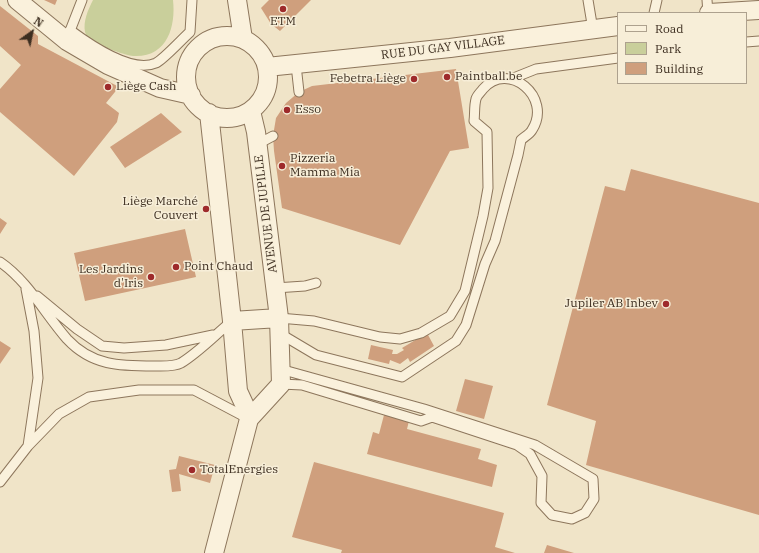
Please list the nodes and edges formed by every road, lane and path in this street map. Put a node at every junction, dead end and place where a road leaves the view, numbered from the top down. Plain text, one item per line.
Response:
1 (17, 0) edge
2 (82, 0) edge
3 (192, 0) edge
4 (237, 0) edge
5 (588, 0) edge
6 (657, 0) edge
7 (707, 0) edge
8 (759, 10) edge
9 (654, 12) edge
10 (709, 12) edge
11 (726, 12) edge
12 (617, 26) edge
13 (593, 30) junction
14 (68, 36) junction
15 (244, 39) junction
16 (759, 41) edge
17 (747, 42) edge
18 (617, 58) edge
19 (296, 65) junction
20 (267, 67) junction
21 (511, 79) junction
22 (299, 92) dead end
23 (191, 95) junction
24 (251, 110) junction
25 (209, 113) junction
26 (273, 136) dead end
27 (258, 144) junction
28 (0, 262) edge
29 (316, 283) dead end
30 (26, 288) junction
31 (275, 288) junction
32 (232, 321) junction
33 (279, 326) junction
34 (214, 335) junction
35 (280, 376) junction
36 (250, 418) junction
37 (28, 446) junction
38 (0, 482) edge
39 (214, 553) edge

1 - 14 street
2 - 14 lane
3 - 14 lane
4 - 15 street
5 - 13 lane
6 - 9 lane
7 - 10 lane
8 - 11 street
12 - 13 street, RUE DU GAY VILLAGE
13 - 19 street, RUE DU GAY VILLAGE
14 - 23 street
15 - 20 street
15 - 23 street
16 - 17 lane
18 - 21 lane
19 - 20 street, RUE DU GAY VILLAGE
19 - 22 lane
20 - 24 street
21 - 33 lane
21 - 33 lane
23 - 25 street
24 - 25 street
24 - 27 street, AVENUE DE JUPILLE
25 - 32 street
26 - 27 lane
27 - 31 street, AVENUE DE JUPILLE
28 - 30 lane
29 - 31 lane
30 - 34 lane
30 - 34 lane
30 - 37 lane
31 - 33 street, AVENUE DE JUPILLE
32 - 33 street
32 - 34 lane
32 - 36 street
33 - 35 street, AVENUE DE JUPILLE
35 - 35 lane
35 - 36 street
36 - 37 lane
36 - 39 street
37 - 38 lane

